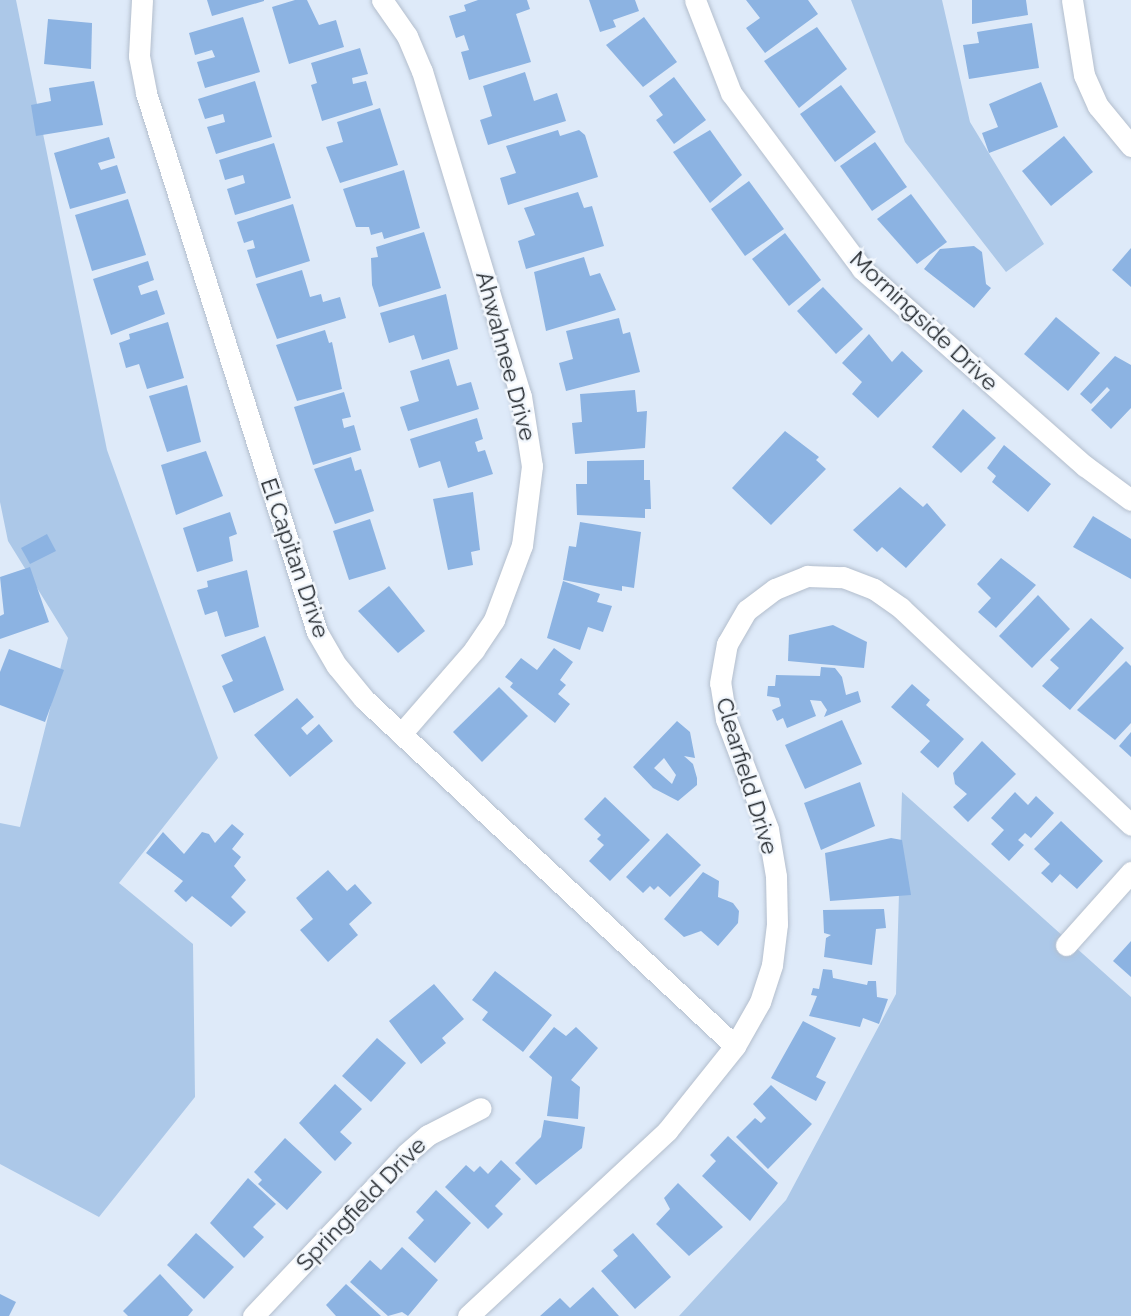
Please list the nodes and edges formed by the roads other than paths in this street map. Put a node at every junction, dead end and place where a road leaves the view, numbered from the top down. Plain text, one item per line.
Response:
1 (142, 0) edge
2 (382, 0) edge
3 (695, 0) edge
4 (1072, 0) edge
5 (1131, 146) edge
6 (1131, 500) edge
7 (401, 734) junction
8 (1131, 825) edge
9 (1131, 872) edge
10 (1066, 945) dead end
11 (735, 1046) junction
12 (481, 1108) dead end
13 (253, 1316) edge
14 (468, 1316) edge

1 - 7 street, El Capitan Drive
2 - 7 street, Ahwahnee Drive
3 - 6 street, Morningside Drive
4 - 5 street
7 - 11 street, El Capitan Drive
8 - 11 street, Clearfield Drive
9 - 10 street
11 - 14 street, Clearfield Drive
12 - 13 street, Springfield Drive

